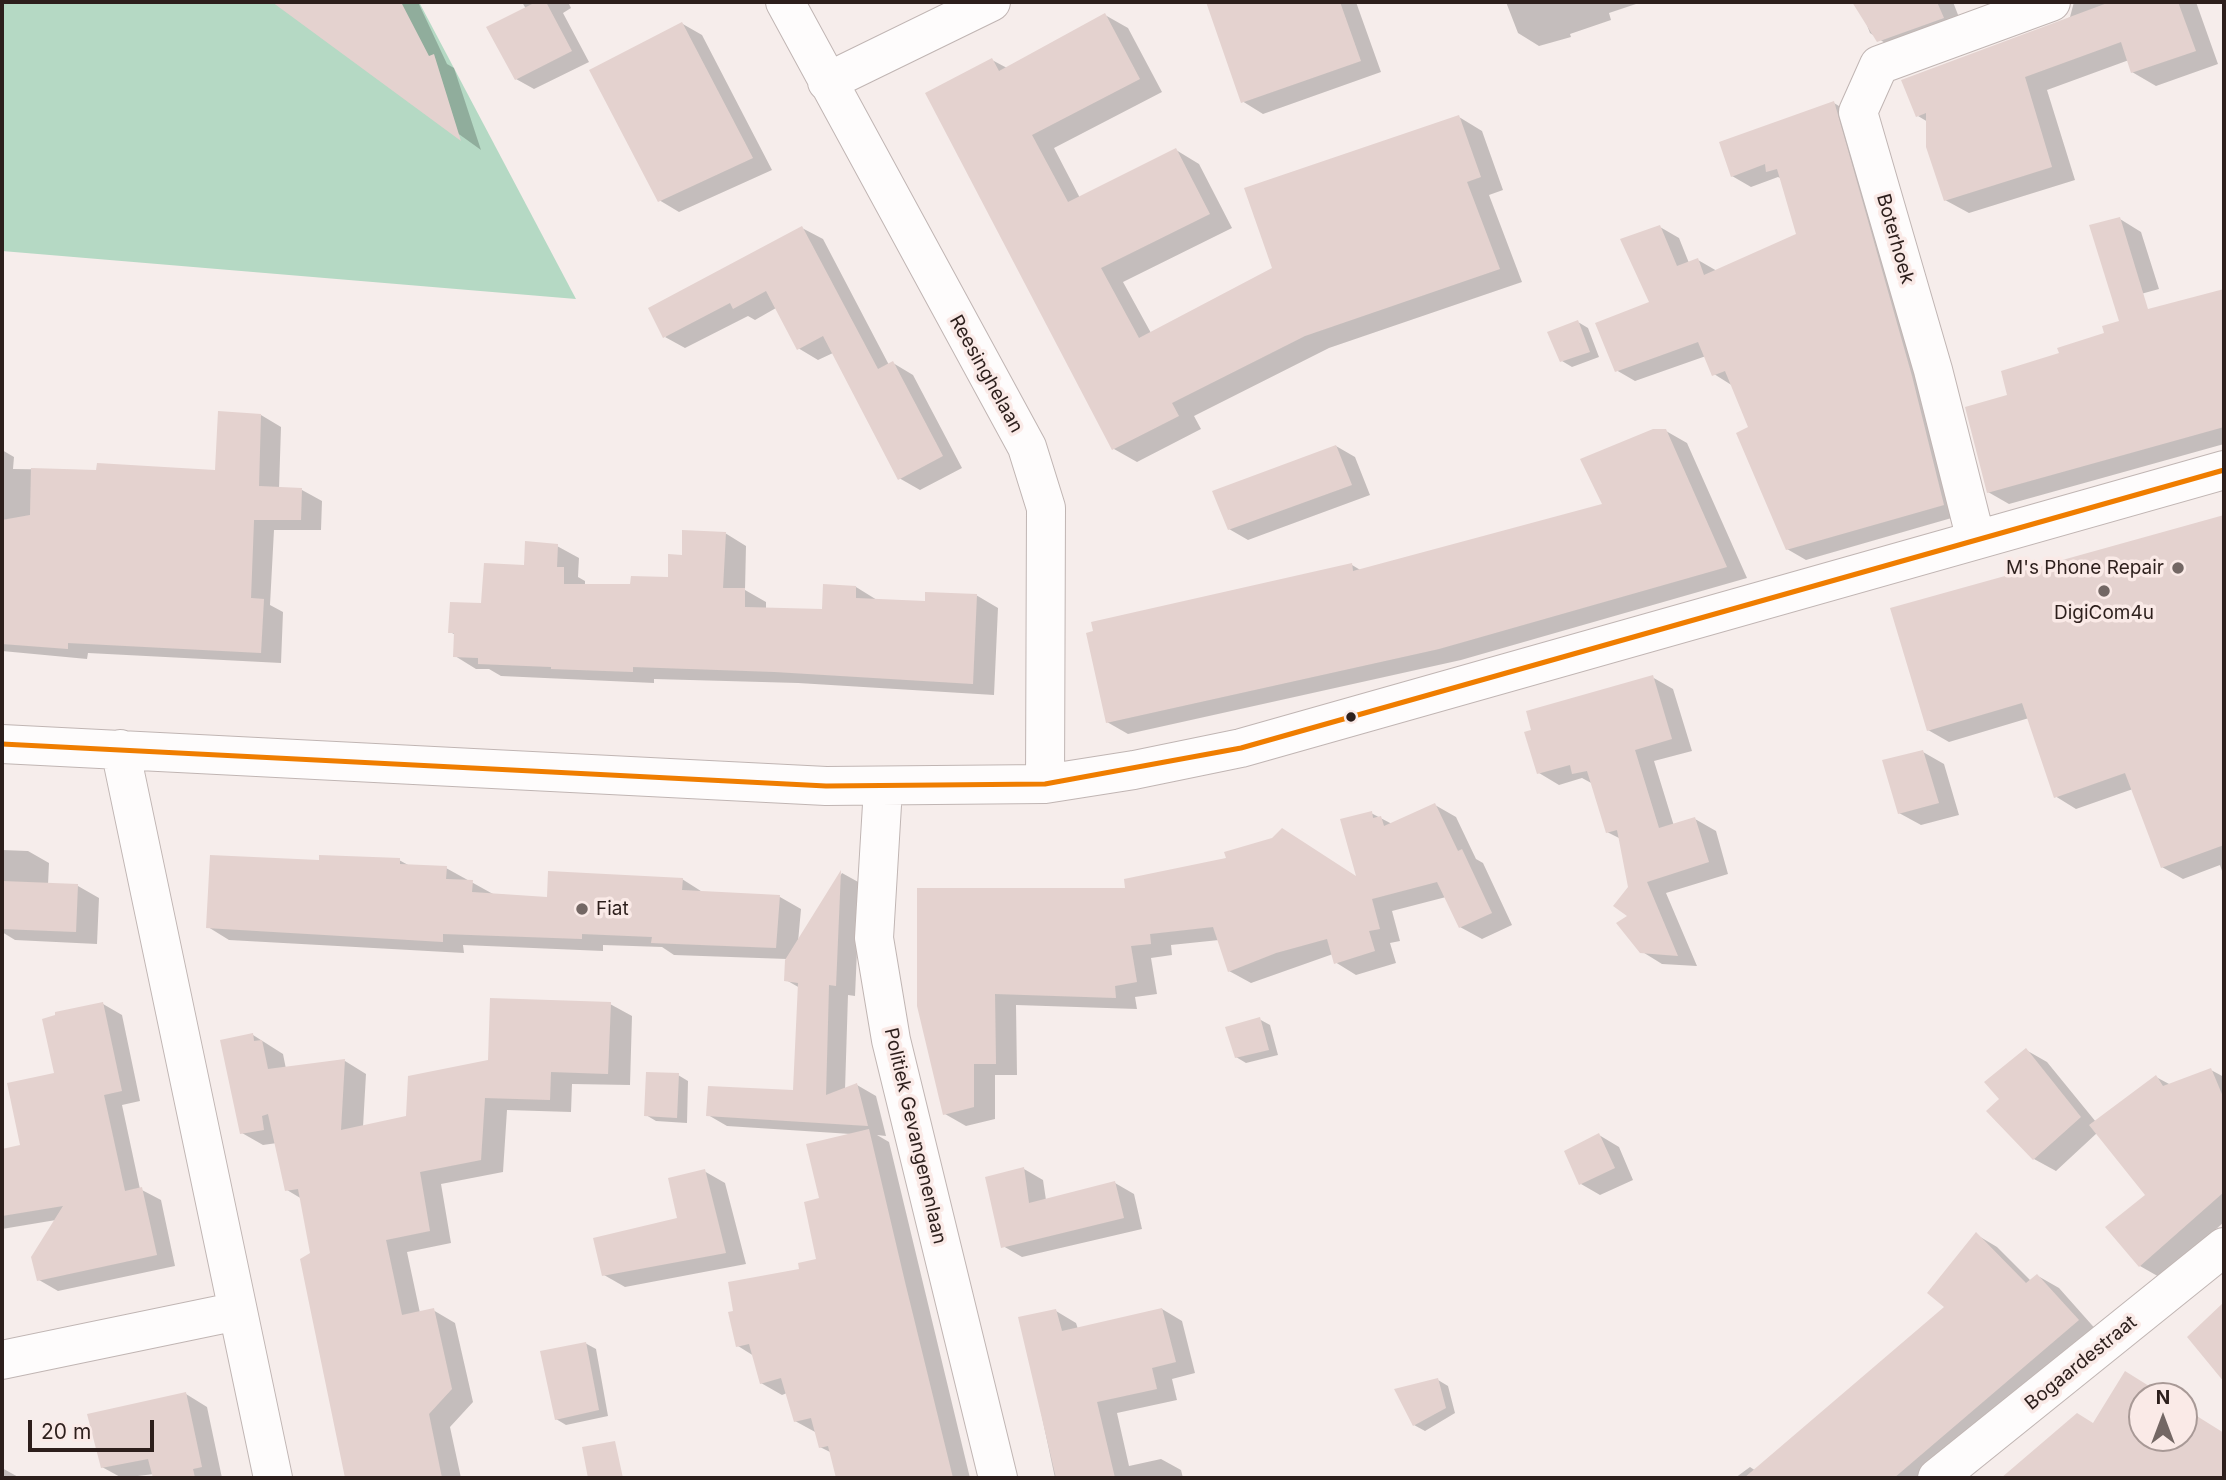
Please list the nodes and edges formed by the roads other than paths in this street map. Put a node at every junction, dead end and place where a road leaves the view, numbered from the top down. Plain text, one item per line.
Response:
1 (785, 2) edge
2 (991, 2) edge
3 (2051, 2) edge
4 (1996, 11) edge
5 (827, 82) junction
6 (2224, 470) edge
7 (1976, 540) junction
8 (2, 744) edge
9 (120, 749) junction
10 (1045, 784) junction
11 (883, 788) junction
12 (2224, 1247) edge
13 (238, 1311) junction
14 (2, 1360) edge
15 (273, 1478) edge
16 (998, 1478) edge
17 (1937, 1478) edge

1 - 5 street, Reesinghelaan
2 - 5 street
3 - 4 street, Boterhoek
4 - 7 street, Boterhoek
5 - 10 street, Reesinghelaan
6 - 7 street
7 - 10 street
8 - 9 street
9 - 11 street
9 - 13 street
10 - 11 street
11 - 16 street, Politiek Gevangenenlaan
12 - 17 street, Bogaardestraat
13 - 14 street
13 - 15 street

